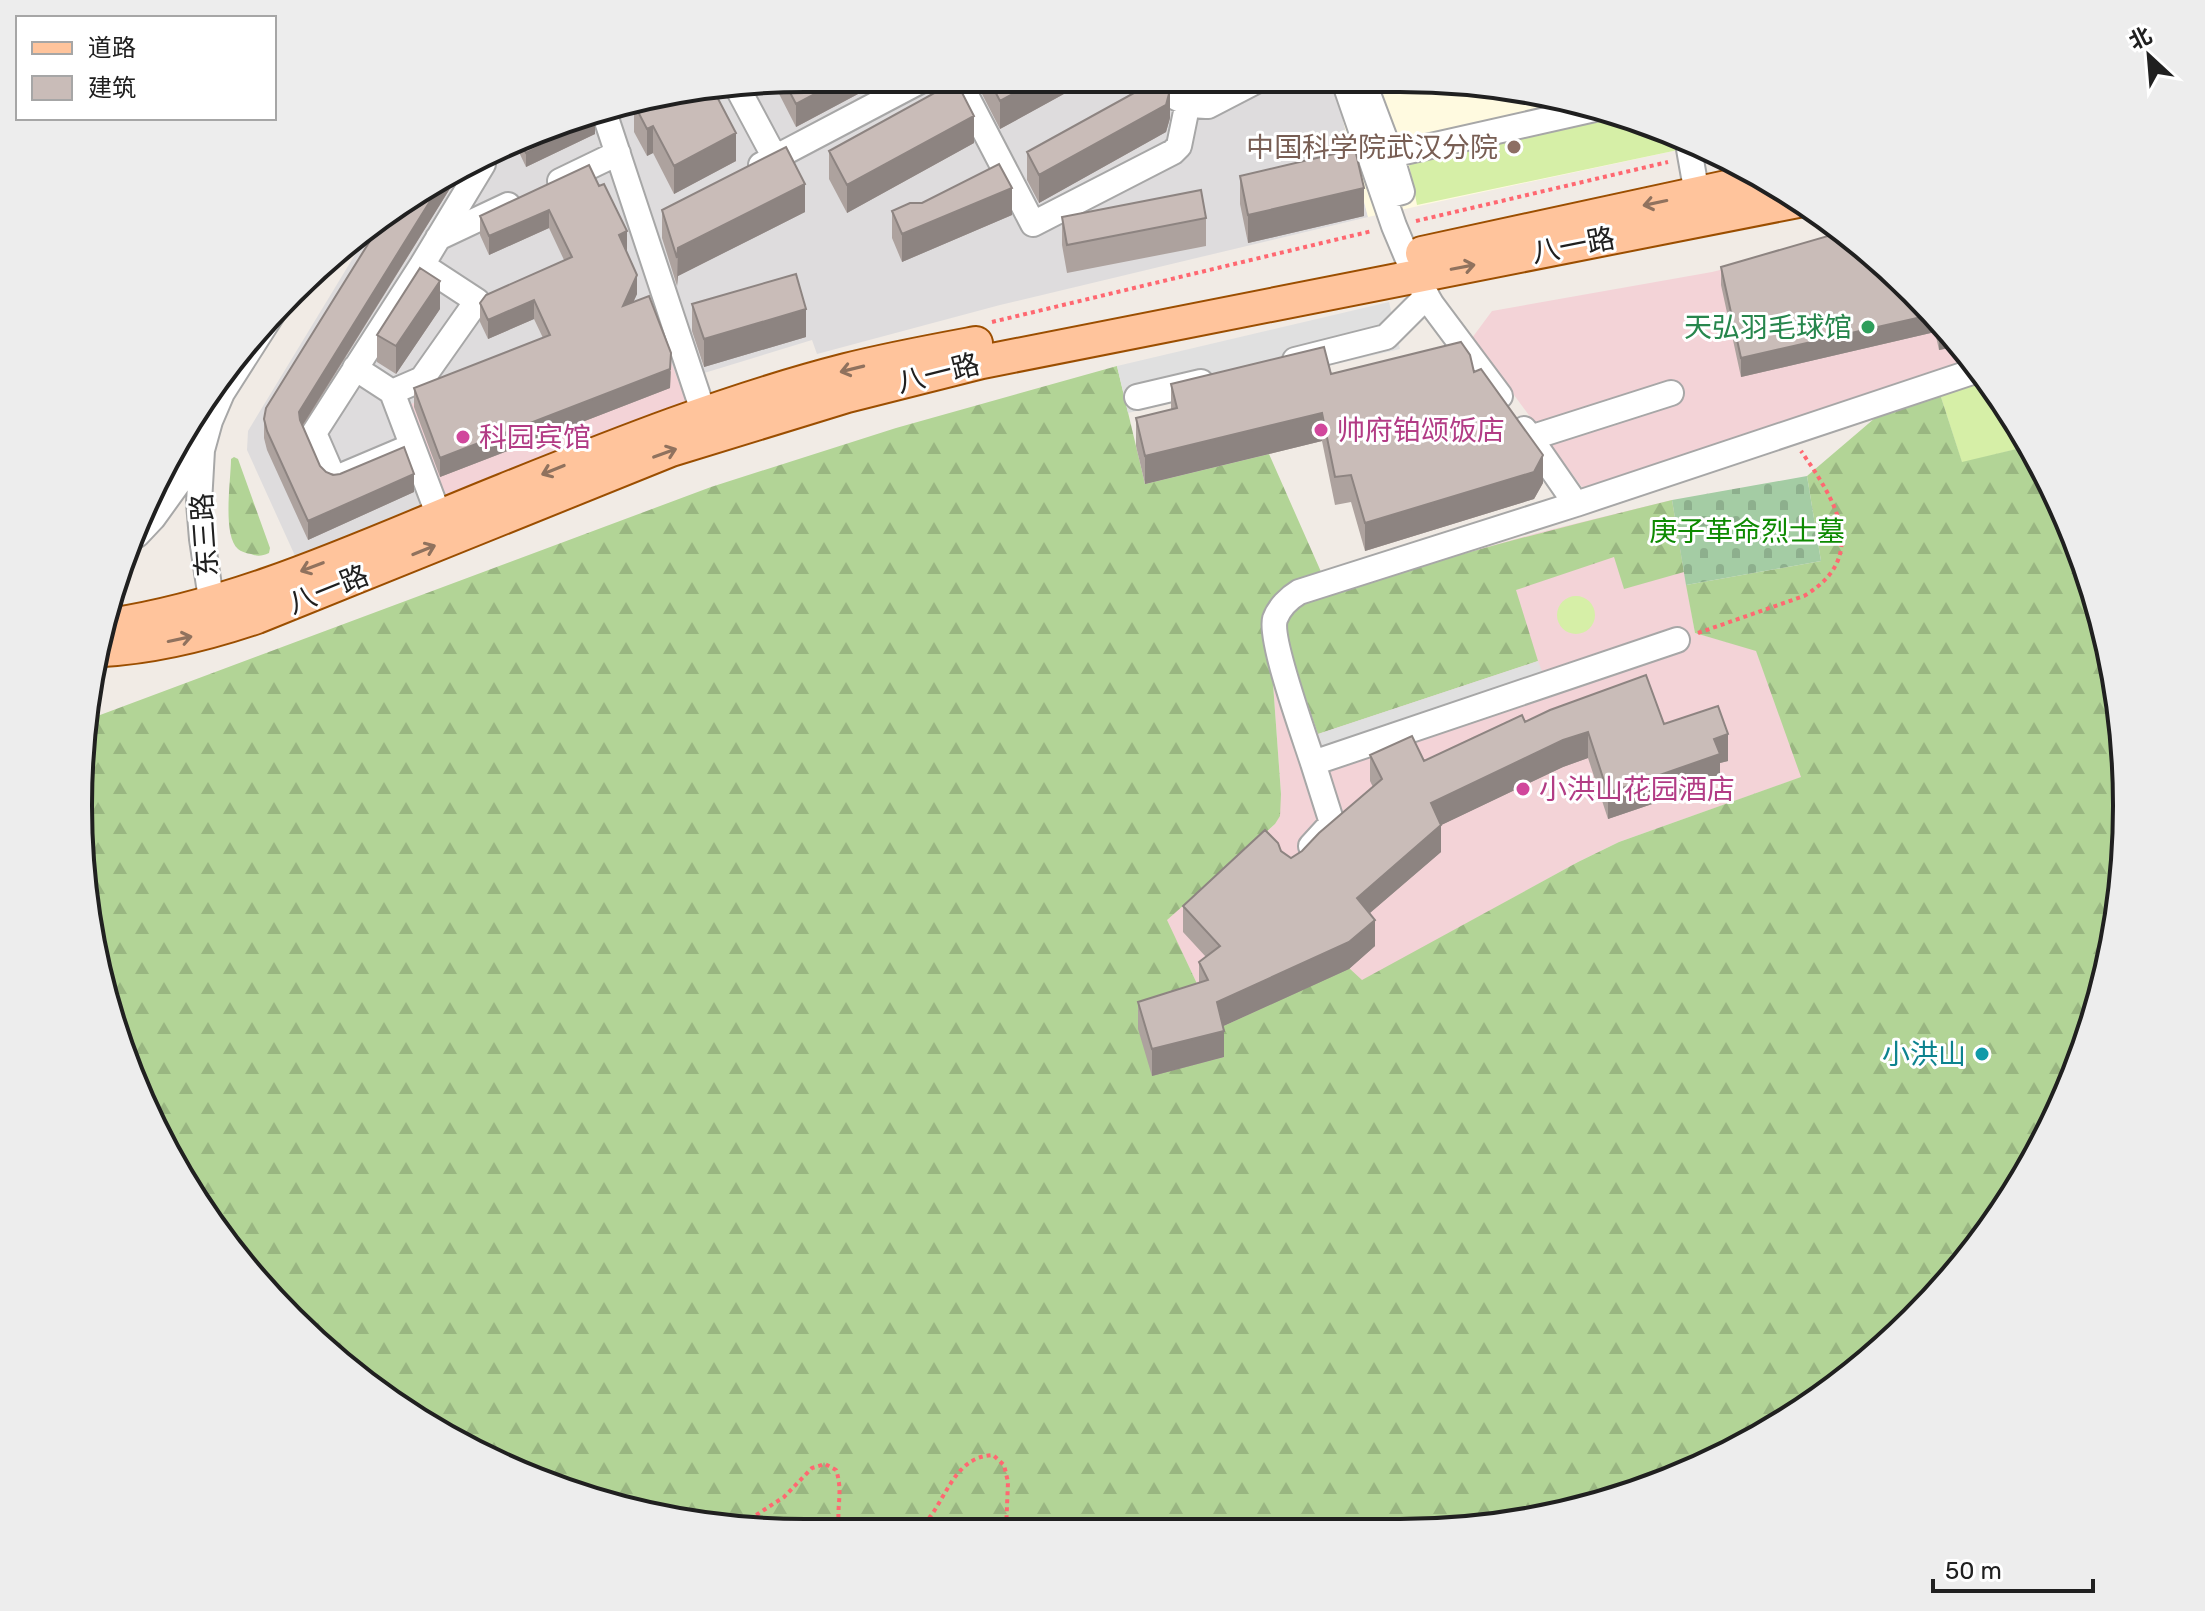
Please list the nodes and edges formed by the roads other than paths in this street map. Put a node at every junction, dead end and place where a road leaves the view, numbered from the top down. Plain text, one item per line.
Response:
1 (900, 92) edge
2 (966, 92) edge
3 (1165, 92) edge
4 (1235, 92) edge
5 (1348, 92) edge
6 (1367, 92) edge
7 (742, 95) edge
8 (1188, 102) junction
9 (1574, 114) edge
10 (607, 120) edge
11 (618, 153) junction
12 (1690, 154) edge
13 (1391, 155) junction
14 (775, 158) junction
15 (1012, 166) junction
16 (478, 173) edge
17 (735, 179) edge
18 (980, 183) edge
19 (1746, 183) edge
20 (1697, 194) junction
21 (1384, 197) junction
22 (1783, 204) edge
23 (669, 214) edge
24 (642, 228) junction
25 (438, 238) junction
26 (422, 265) junction
27 (1416, 276) junction
28 (1271, 366) edge
29 (355, 368) junction
30 (1968, 374) edge
31 (1227, 376) edge
32 (392, 392) junction
33 (1671, 393) dead end
34 (1137, 397) dead end
35 (220, 398) edge
36 (704, 414) junction
37 (1530, 438) junction
38 (412, 446) junction
39 (202, 450) junction
40 (1576, 504) junction
41 (439, 516) junction
42 (152, 519) edge
43 (214, 617) junction
44 (115, 624) edge
45 (1677, 640) road end
46 (110, 649) edge
47 (1313, 763) junction
48 (1292, 867) edge

1 - 14 street
2 - 15 street
3 - 8 street
4 - 8 street
5 - 21 street
6 - 13 street
7 - 14 street
8 - 15 street
9 - 13 street
10 - 11 street
11 - 24 street
11 - 25 street
12 - 20 street
13 - 21 street
14 - 17 street
15 - 18 street
16 - 25 street
19 - 20 main road, 八一路
20 -> 27 main road, 八一路
21 - 27 street
27 -> 22 main road, 八一路
23 - 24 street
24 - 36 street
25 - 26 street
26 - 29 street
26 - 32 street
27 - 28 street
27 -> 36 main road, 八一路
27 - 37 street
43 -> 27 main road, 八一路
29 - 32 street
29 - 38 street
30 - 40 street
31 - 34 street
32 - 38 street
33 - 37 street
35 - 39 street, 东三路
36 -> 41 main road, 八一路
37 - 40 street
38 - 41 street
39 - 42 street
39 - 43 street, 东三路
40 - 47 street
41 -> 43 main road, 八一路
43 - 44 main road
46 -> 43 main road, 八一路
45 - 47 street
47 - 48 street

